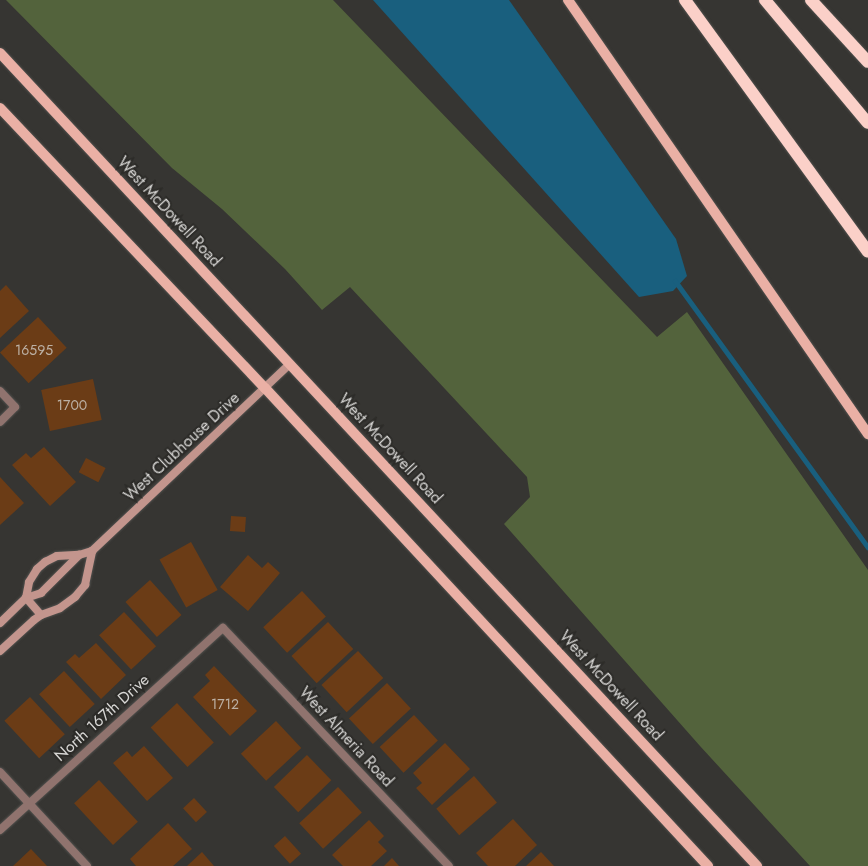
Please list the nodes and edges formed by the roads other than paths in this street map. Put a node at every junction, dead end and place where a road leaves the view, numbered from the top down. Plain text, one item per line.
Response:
1 (568, 0) edge
2 (685, 0) edge
3 (765, 0) edge
4 (810, 0) edge
5 (0, 53) edge
6 (868, 62) edge
7 (0, 108) edge
8 (868, 123) edge
9 (868, 252) edge
10 (290, 364) junction
11 (265, 388) junction
12 (0, 391) edge
13 (0, 422) edge
14 (868, 434) edge
15 (92, 551) junction
16 (80, 555) junction
17 (26, 598) junction
18 (41, 615) junction
19 (0, 623) edge
20 (223, 628) joint
21 (0, 651) edge
22 (0, 772) edge
23 (28, 804) junction
24 (0, 830) edge
25 (87, 866) edge
26 (449, 866) edge
27 (708, 866) edge
28 (757, 866) edge

1 - 14 main road
2 - 9 highway
3 - 8 highway
4 - 6 highway
5 - 10 main road, West McDowell Road
7 - 11 main road
10 - 11 street, West Clubhouse Drive
10 - 28 main road, West McDowell Road
11 - 15 street, West Clubhouse Drive
11 - 27 main road
12 - 13 street
15 - 16 street, West Clubhouse Drive
15 - 18 street
16 - 17 street, West Clubhouse Drive
16 - 17 street, West Clubhouse Drive
17 - 18 street
17 - 19 street, West Clubhouse Drive
18 - 21 street
20 - 23 street, North 167th Drive
20 - 26 street, West Almeria Road
22 - 23 street
23 - 24 street, North 167th Drive
23 - 25 street

